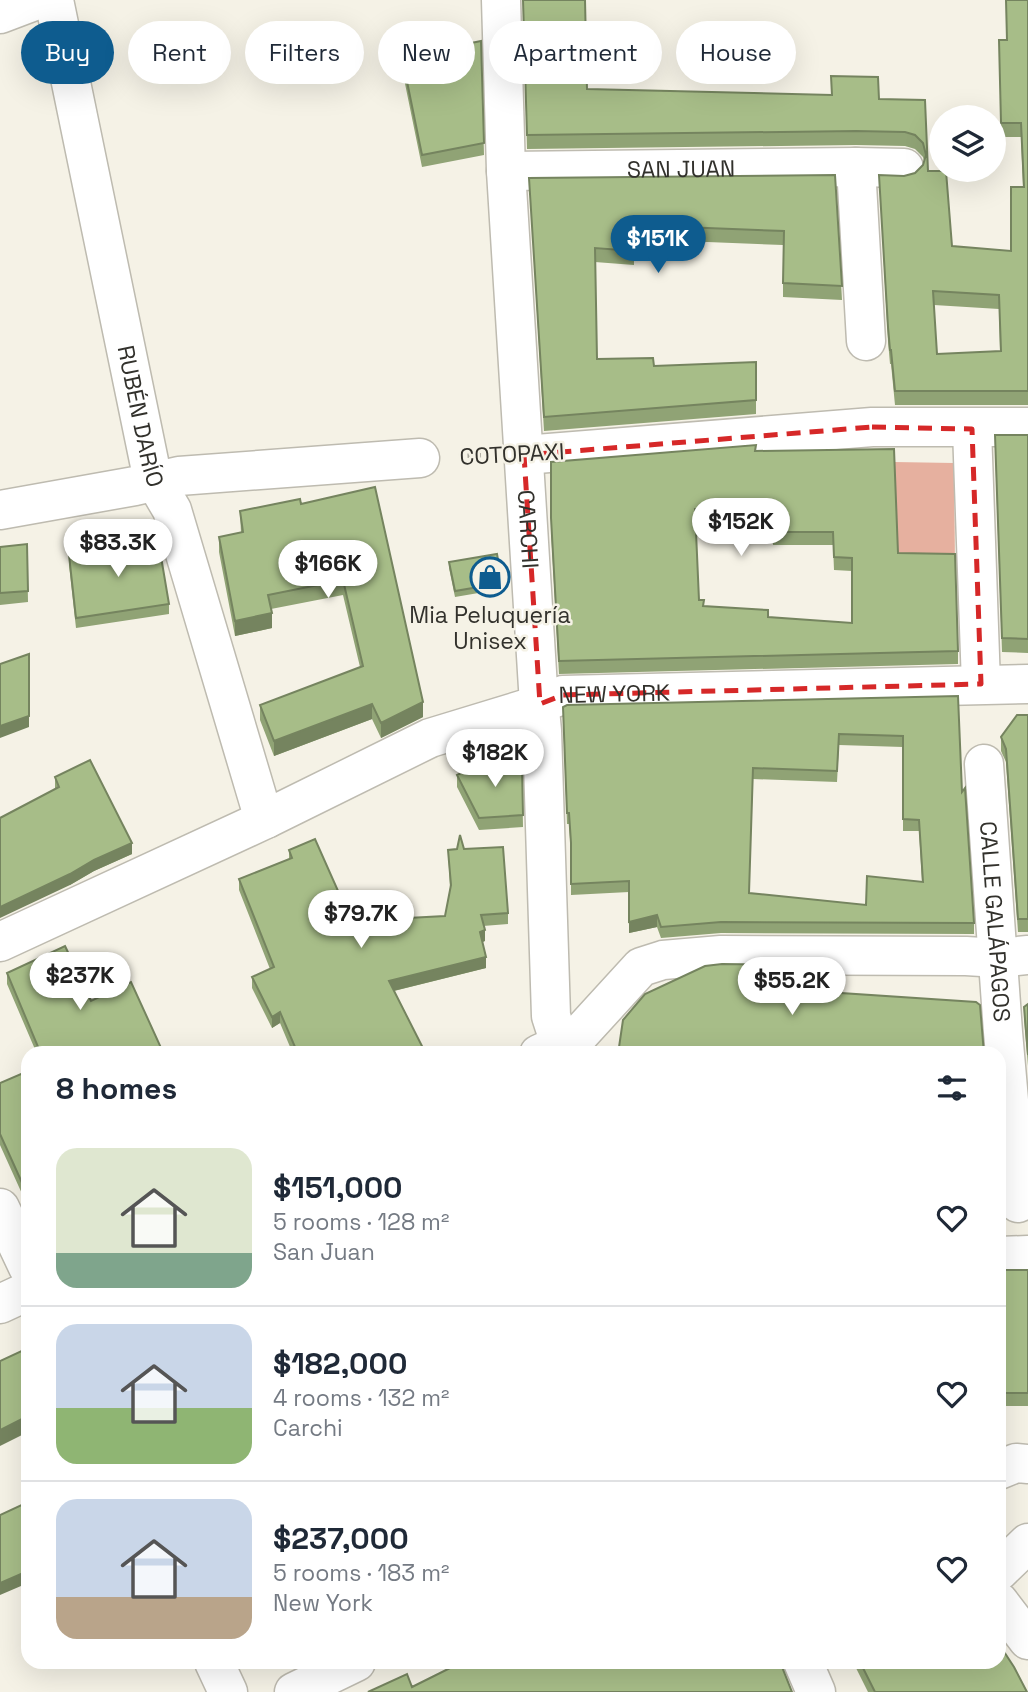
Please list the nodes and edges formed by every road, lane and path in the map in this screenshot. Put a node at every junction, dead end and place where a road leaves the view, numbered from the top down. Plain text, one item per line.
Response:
1 (37, 0) edge
2 (54, 0) edge
3 (501, 0) edge
4 (0, 14) edge
5 (856, 167) junction
6 (904, 168) dead end
7 (506, 171) junction
8 (866, 341) dead end
9 (1028, 427) edge
10 (972, 429) junction
11 (524, 455) junction
12 (420, 458) joint
13 (155, 481) junction
14 (0, 510) edge
15 (981, 684) junction
16 (1028, 684) edge
17 (540, 704) junction
18 (984, 764) dead end
19 (266, 820) junction
20 (0, 942) edge
21 (1013, 957) edge
22 (555, 1046) edge
23 (562, 1046) edge
24 (1004, 1046) edge
25 (1006, 1066) edge
26 (1018, 1203) dead end
27 (0, 1208) edge
28 (21, 1253) edge
29 (1006, 1255) edge
30 (1028, 1255) edge
31 (21, 1294) edge
32 (0, 1304) edge
33 (1028, 1464) edge
34 (1006, 1467) edge
35 (1028, 1543) edge
36 (1006, 1564) edge
37 (1006, 1611) edge
38 (1028, 1640) edge
39 (217, 1669) edge
40 (342, 1669) edge
41 (806, 1669) edge
42 (228, 1692) edge
43 (294, 1692) edge
44 (816, 1692) edge

1 - 4 street
2 - 13 street, RUBÉN DARÍO
3 - 7 street, CARCHI
5 - 6 street, SAN JUAN
5 - 7 street, SAN JUAN
5 - 8 street
7 - 11 street, CARCHI
9 - 10 street, COTOPAXI
10 - 11 street, COTOPAXI
10 - 15 street
11 - 12 path, COTOPAXI
11 - 17 street, CARCHI
12 - 13 street
13 - 14 street
13 - 19 street, RUBÉN DARÍO
15 - 16 street, NEW YORK
15 - 17 street, NEW YORK
17 - 19 street, NEW YORK
17 - 22 street, CARCHI
18 - 21 street, CALLE GALÁPAGOS
19 - 20 street, NEW YORK
21 - 23 street
21 - 24 street, CALLE GALÁPAGOS
25 - 26 street, CALLE GALÁPAGOS
27 - 28 street
29 - 30 street
31 - 32 street
33 - 34 street
35 - 36 street
37 - 38 street
39 - 42 street
40 - 43 street
41 - 44 street

